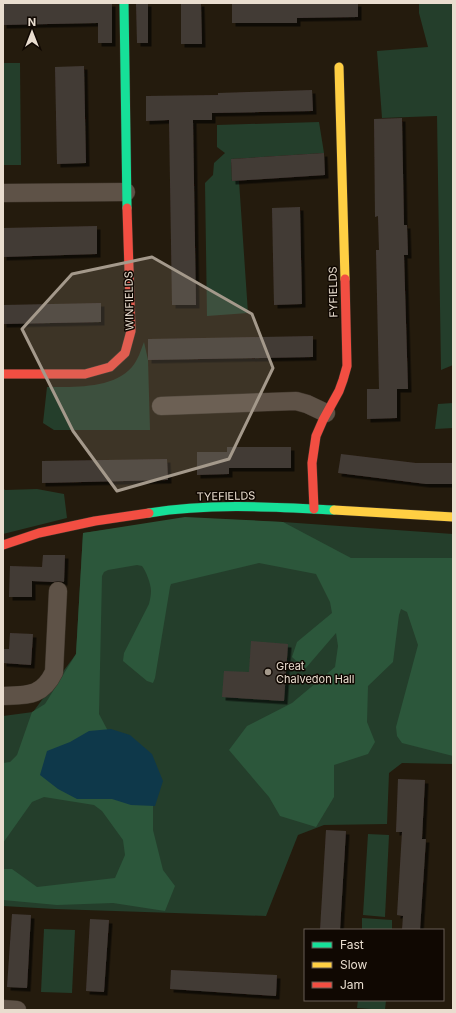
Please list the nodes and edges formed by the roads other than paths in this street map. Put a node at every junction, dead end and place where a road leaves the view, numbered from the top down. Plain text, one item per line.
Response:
1 (124, 3) edge
2 (339, 67) dead end
3 (126, 192) junction
4 (3, 193) edge
5 (3, 374) edge
6 (161, 406) dead end
7 (326, 413) junction
8 (314, 509) junction
9 (453, 517) edge
10 (3, 545) edge
11 (58, 591) dead end
12 (3, 696) edge
13 (3, 1009) edge
14 (17, 1010) edge

1 - 3 street, WINFIELDS
2 - 7 street, FYFIELDS
3 - 4 street
3 - 5 street, WINFIELDS
6 - 7 street
7 - 8 street, FYFIELDS
8 - 9 street, TYEFIELDS
8 - 10 street, TYEFIELDS
11 - 12 street
13 - 14 street

